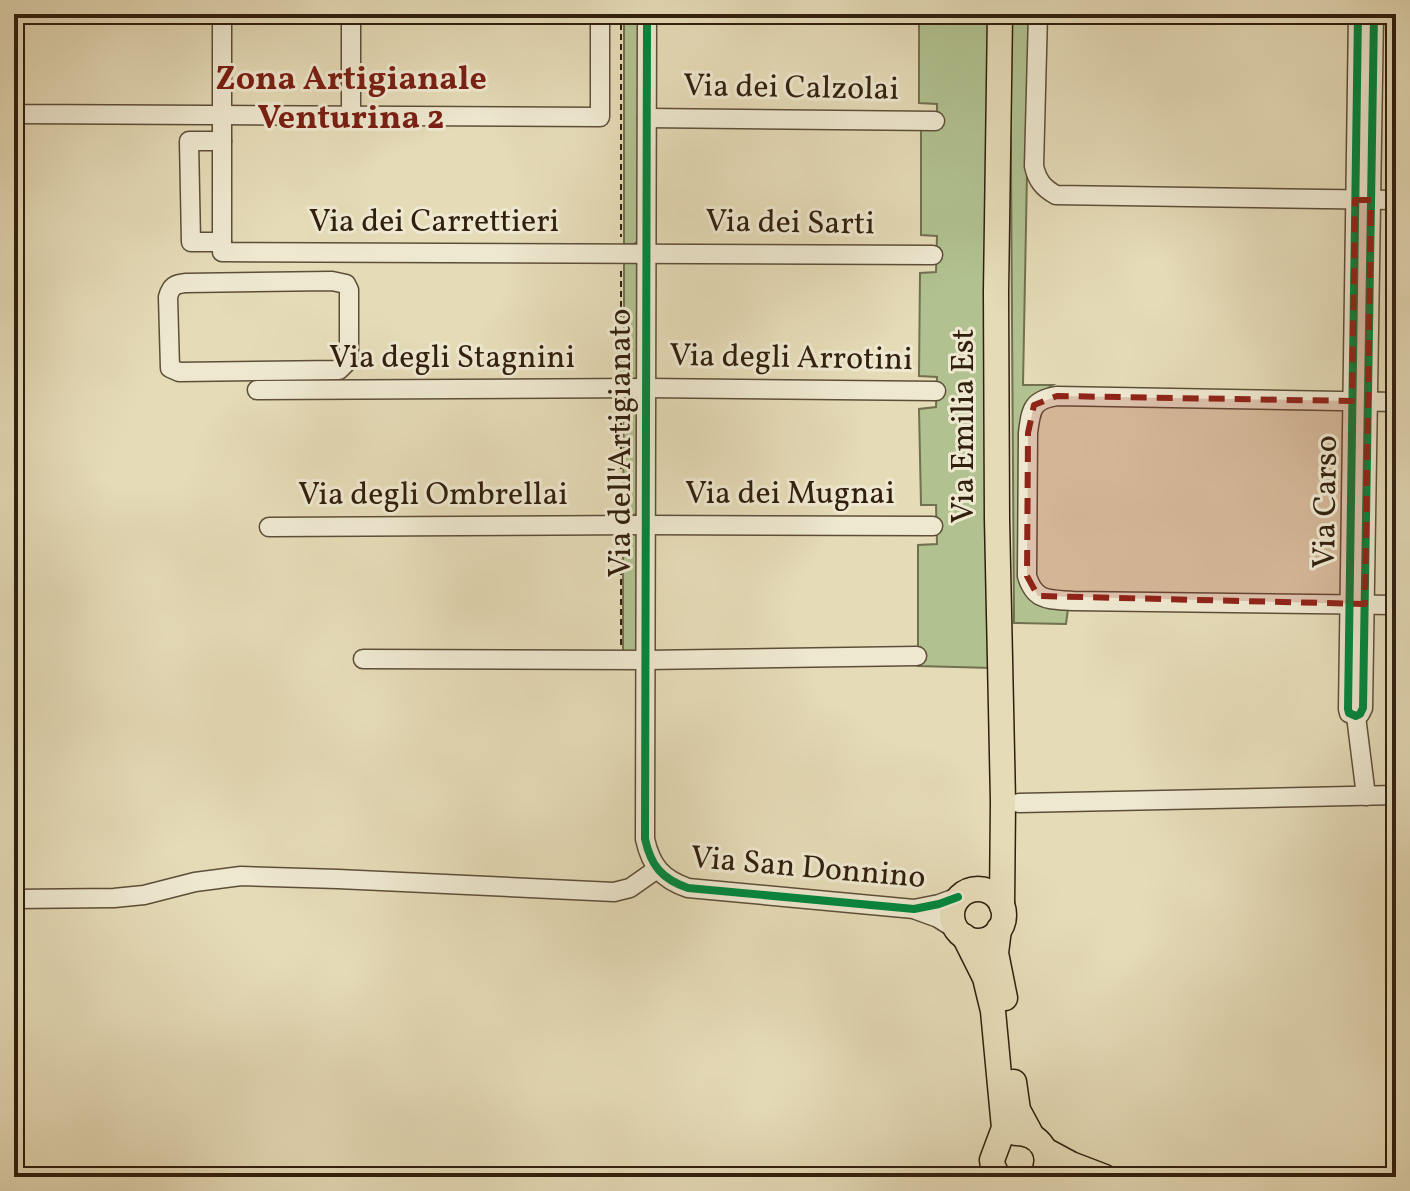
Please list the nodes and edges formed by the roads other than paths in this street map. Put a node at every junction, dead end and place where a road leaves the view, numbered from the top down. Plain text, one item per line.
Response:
1 (222, 14) edge
2 (351, 14) edge
3 (600, 14) edge
4 (647, 14) edge
5 (1000, 14) edge
6 (1038, 14) edge
7 (1358, 14) edge
8 (1374, 14) edge
9 (14, 112) edge
10 (222, 116) junction
11 (351, 117) junction
12 (647, 118) junction
13 (935, 121) dead end
14 (222, 141) junction
15 (1363, 200) junction
16 (1396, 200) edge
17 (222, 247) junction
18 (647, 252) junction
19 (265, 253) junction
20 (933, 255) dead end
21 (266, 283) junction
22 (646, 388) junction
23 (257, 390) dead end
24 (936, 391) dead end
25 (1360, 401) junction
26 (1396, 402) edge
27 (646, 525) junction
28 (933, 526) dead end
29 (269, 527) dead end
30 (1357, 604) junction
31 (1396, 605) edge
32 (917, 656) dead end
33 (363, 659) dead end
34 (646, 660) junction
35 (1396, 795) edge
36 (1366, 796) junction
37 (1019, 803) dead end
38 (1001, 838) junction
39 (657, 869) junction
40 (961, 895) junction
41 (14, 899) edge
42 (914, 909) junction
43 (1000, 918) junction
44 (960, 933) junction
45 (1000, 1141) junction
46 (1039, 1143) junction
47 (996, 1176) edge
48 (1042, 1177) edge
49 (1105, 1177) edge

1 - 10 street
2 - 11 street
3 - 11 street
4 - 12 street, Via dell'Artigianato
5 - 38 main road, Via Emilia Est
6 - 15 street
7 - 15 street, Via Carso
8 - 15 street, Via Carso
9 - 10 street
10 - 11 street
10 - 14 street
12 - 13 street, Via dei Calzolai
12 - 18 street, Via dell'Artigianato
14 - 17 street
14 - 17 street, Via dei Carrettieri
15 - 16 street
15 - 25 street, Via Carso
17 - 19 street, Via dei Carrettieri
18 - 19 street, Via dei Carrettieri
18 - 20 street, Via dei Sarti
18 - 22 street, Via dell'Artigianato
19 - 21 street
21 - 21 street
22 - 23 street, Via degli Stagnini
22 - 24 street, Via degli Arrotini
22 - 27 street, Via dell'Artigianato
25 - 26 street
25 - 30 street, Via Carso
25 - 30 street
27 - 28 street, Via dei Mugnai
27 - 29 street, Via degli Ombrellai
27 - 34 street, Via dell'Artigianato
30 - 31 street
30 - 36 street, Via Carso
32 - 34 street
33 - 34 street
34 - 39 street, Via dell'Artigianato
35 - 36 street
36 - 37 street
38 - 40 main road, Via Emilia Est
38 - 43 main road, Via Emilia Est
39 - 41 street, Via San Donnino
39 - 42 street, Via San Donnino
40 - 42 street, Via San Donnino
40 - 43 main road
40 - 44 main road
42 - 44 street, Via San Donnino
43 - 44 main road
43 - 46 main road, Via Emilia Est
44 - 45 main road
45 - 46 main road
45 - 47 main road
46 - 48 main road, Via Emilia Est
46 - 49 main road

